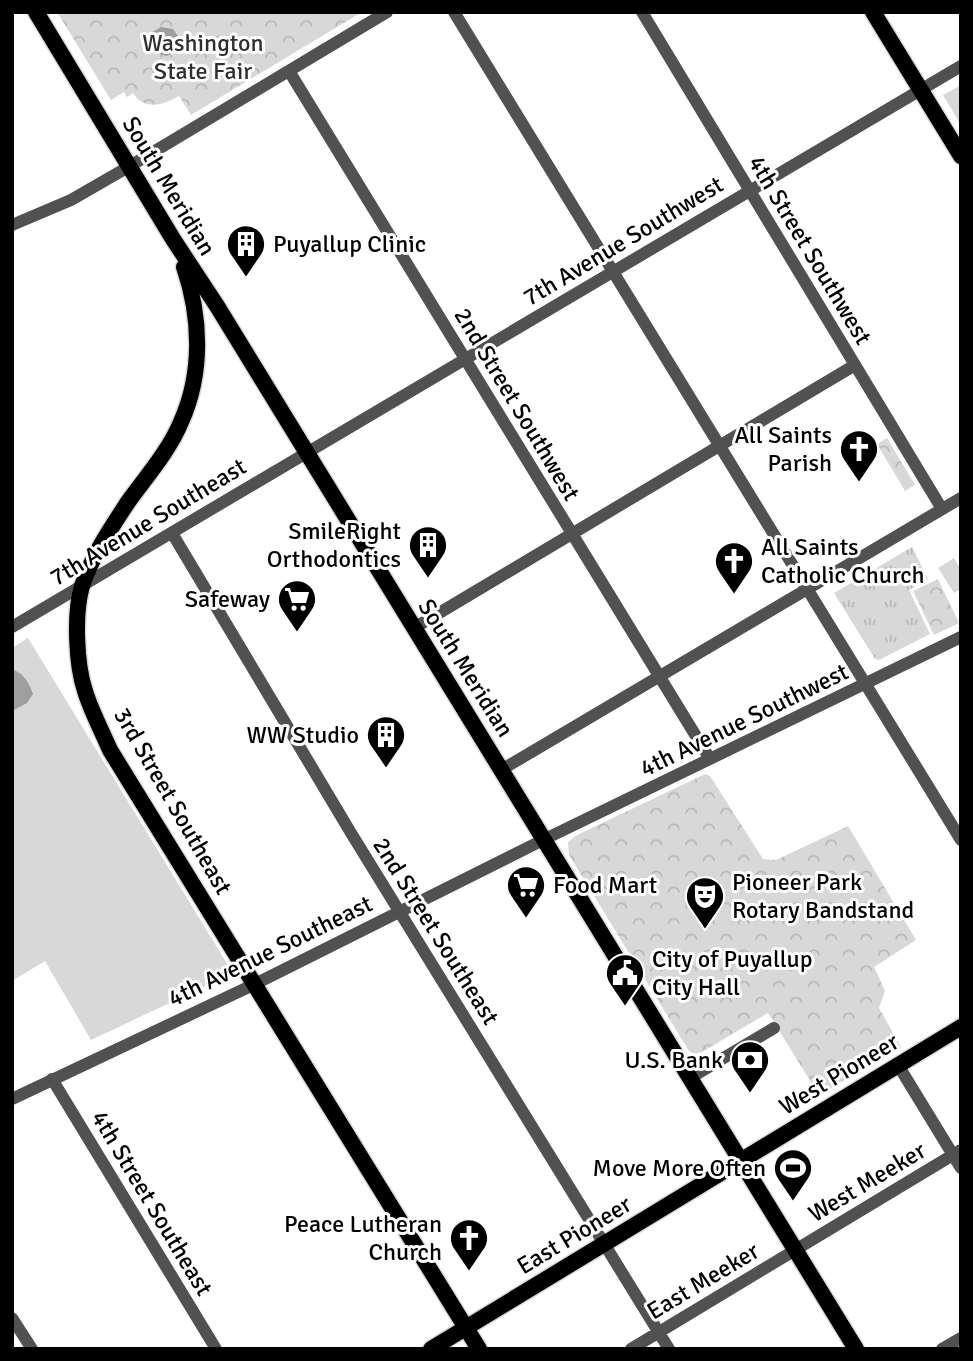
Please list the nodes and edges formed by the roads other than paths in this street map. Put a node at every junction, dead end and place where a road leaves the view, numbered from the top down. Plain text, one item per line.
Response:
1 (36, 12) edge
2 (387, 12) edge
3 (454, 12) edge
4 (642, 12) edge
5 (873, 12) edge
6 (961, 66) edge
7 (289, 71) junction
8 (921, 90) junction
9 (961, 156) edge
10 (130, 166) junction
11 (749, 190) junction
12 (12, 225) edge
13 (173, 239) junction
14 (613, 271) junction
15 (465, 359) junction
16 (855, 365) junction
17 (720, 445) junction
18 (306, 452) junction
19 (961, 498) edge
20 (942, 509) junction
21 (172, 533) junction
22 (572, 534) junction
23 (83, 585) junction
24 (807, 589) junction
25 (12, 627) edge
26 (414, 628) junction
27 (961, 637) edge
28 (660, 678) junction
29 (865, 684) junction
30 (710, 759) junction
31 (501, 770) junction
32 (545, 839) junction
33 (961, 841) edge
34 (399, 911) junction
35 (255, 984) junction
36 (961, 1027) edge
37 (774, 1028) dead end
38 (898, 1065) junction
39 (690, 1078) junction
40 (52, 1079) junction
41 (12, 1098) edge
42 (957, 1153) edge
43 (741, 1160) junction
44 (961, 1168) edge
45 (605, 1244) junction
46 (796, 1250) junction
47 (12, 1318) edge
48 (466, 1327) junction
49 (659, 1332) junction
50 (961, 1338) edge
51 (32, 1349) edge
52 (216, 1349) edge
53 (431, 1349) edge
54 (479, 1349) edge
55 (631, 1349) edge
56 (669, 1349) edge
57 (856, 1349) edge
58 (942, 1349) edge

1 - 10 main road, South Meridian
2 - 7 street
3 - 14 street
4 - 11 street, 4th Street Southwest
5 - 8 main road
6 - 8 street, 7th Avenue Southwest
7 - 10 street
7 - 15 street, 2nd Street Southwest
8 - 9 main road
8 - 11 street, 7th Avenue Southwest
10 - 12 street
10 - 13 main road, South Meridian
11 - 14 street, 7th Avenue Southwest
11 - 16 street, 4th Street Southwest
13 - 18 main road, South Meridian
13 - 23 main road, 3rd Street Southeast
14 - 15 street, 7th Avenue Southwest
14 - 17 street
15 - 18 street, 7th Avenue Southwest
15 - 22 street, 2nd Street Southwest
16 - 17 street
16 - 20 street, 4th Street Southwest
17 - 22 street
17 - 24 street
18 - 21 street, 7th Avenue Southeast
18 - 26 main road, South Meridian
19 - 20 street
20 - 24 street
21 - 23 street, 7th Avenue Southeast
21 - 34 street, 2nd Street Southeast
22 - 26 street
22 - 28 street, 2nd Street Southwest
23 - 25 street, 7th Avenue Southeast
23 - 35 main road, 3rd Street Southeast
24 - 28 street
24 - 29 street
26 - 31 main road, South Meridian
27 - 29 street, 4th Avenue Southwest
28 - 30 street, 2nd Street Southwest
28 - 31 street
29 - 30 street, 4th Avenue Southwest
29 - 33 street
30 - 32 street, 4th Avenue Southwest
31 - 32 main road, South Meridian
32 - 34 street, 4th Avenue Southeast
32 - 39 main road, South Meridian
34 - 35 street, 4th Avenue Southeast
34 - 45 street, 2nd Street Southeast
35 - 40 street, 4th Avenue Southeast
35 - 48 main road, 3rd Street Southeast
36 - 38 main road, West Pioneer
37 - 39 street
38 - 42 street
38 - 43 main road, West Pioneer
39 - 43 main road, South Meridian
40 - 41 street, 4th Avenue Southeast
40 - 52 street, 4th Street Southeast
42 - 44 street
42 - 46 street, West Meeker
43 - 45 main road, East Pioneer
43 - 46 main road, South Meridian
45 - 48 main road, East Pioneer
45 - 49 street, 2nd Street Southeast
46 - 49 street, East Meeker
46 - 57 main road, South Meridian
47 - 51 street
48 - 53 main road, East Pioneer
48 - 54 main road, 3rd Street Southeast
49 - 55 street, East Meeker
49 - 56 street, 2nd Street Southeast
50 - 58 street

